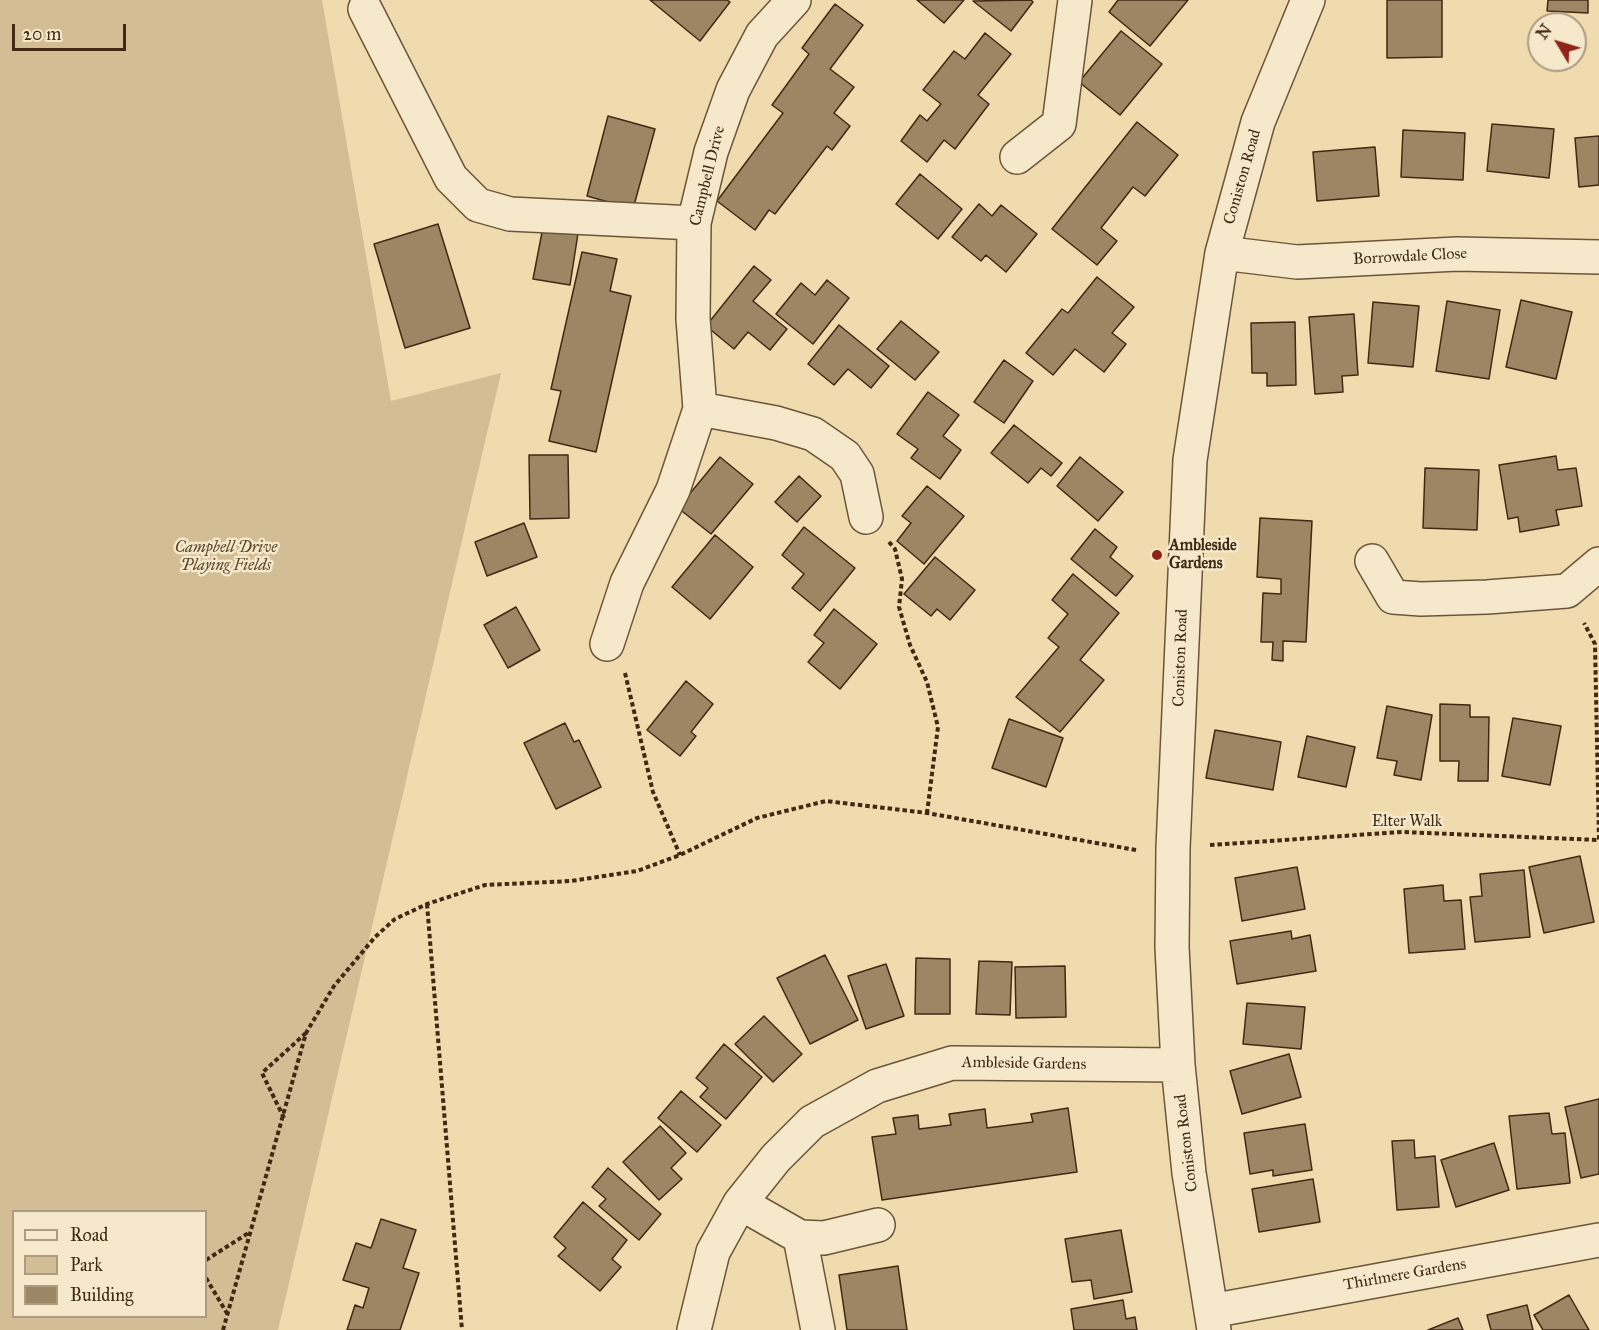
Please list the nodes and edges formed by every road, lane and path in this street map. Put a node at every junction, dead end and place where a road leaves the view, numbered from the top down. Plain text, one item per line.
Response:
1 (794, 0) edge
2 (1075, 0) edge
3 (1308, 0) edge
4 (365, 9) dead end
5 (1017, 157) dead end
6 (694, 223) junction
7 (1222, 253) junction
8 (1599, 256) edge
9 (700, 409) junction
10 (866, 517) joint
11 (1372, 561) dead end
12 (1599, 564) edge
13 (1567, 591) junction
14 (607, 644) joint
15 (927, 813) junction
16 (1599, 840) edge
17 (1216, 844) dead end
18 (1144, 851) dead end
19 (681, 855) junction
20 (427, 904) junction
21 (306, 1033) junction
22 (1178, 1065) junction
23 (284, 1118) junction
24 (740, 1203) junction
25 (878, 1225) dead end
26 (250, 1232) junction
27 (800, 1237) junction
28 (1599, 1240) edge
29 (207, 1259) edge
30 (207, 1280) edge
31 (228, 1315) junction
32 (1213, 1321) edge
33 (223, 1330) edge
34 (462, 1330) edge
35 (694, 1330) edge
36 (818, 1330) edge

1 - 6 street, Campbell Drive
2 - 5 street
3 - 7 street, Coniston Road
4 - 6 street
6 - 9 street, Campbell Drive
7 - 8 street, Borrowdale Close
7 - 22 street, Coniston Road
9 - 10 street
9 - 14 street, Campbell Drive
10 - 15 path
11 - 13 street
12 - 13 street
13 - 16 path
14 - 19 path
15 - 18 path
15 - 19 path
16 - 17 path, Elter Walk
19 - 20 path
20 - 21 path
20 - 34 path
21 - 23 path
21 - 23 path
22 - 24 street, Ambleside Gardens
22 - 32 street, Coniston Road
23 - 26 path
24 - 27 street
24 - 35 street, Ambleside Gardens
25 - 27 street
26 - 29 path
26 - 31 path
27 - 36 street
28 - 32 street, Thirlmere Gardens
30 - 31 path
31 - 33 path

